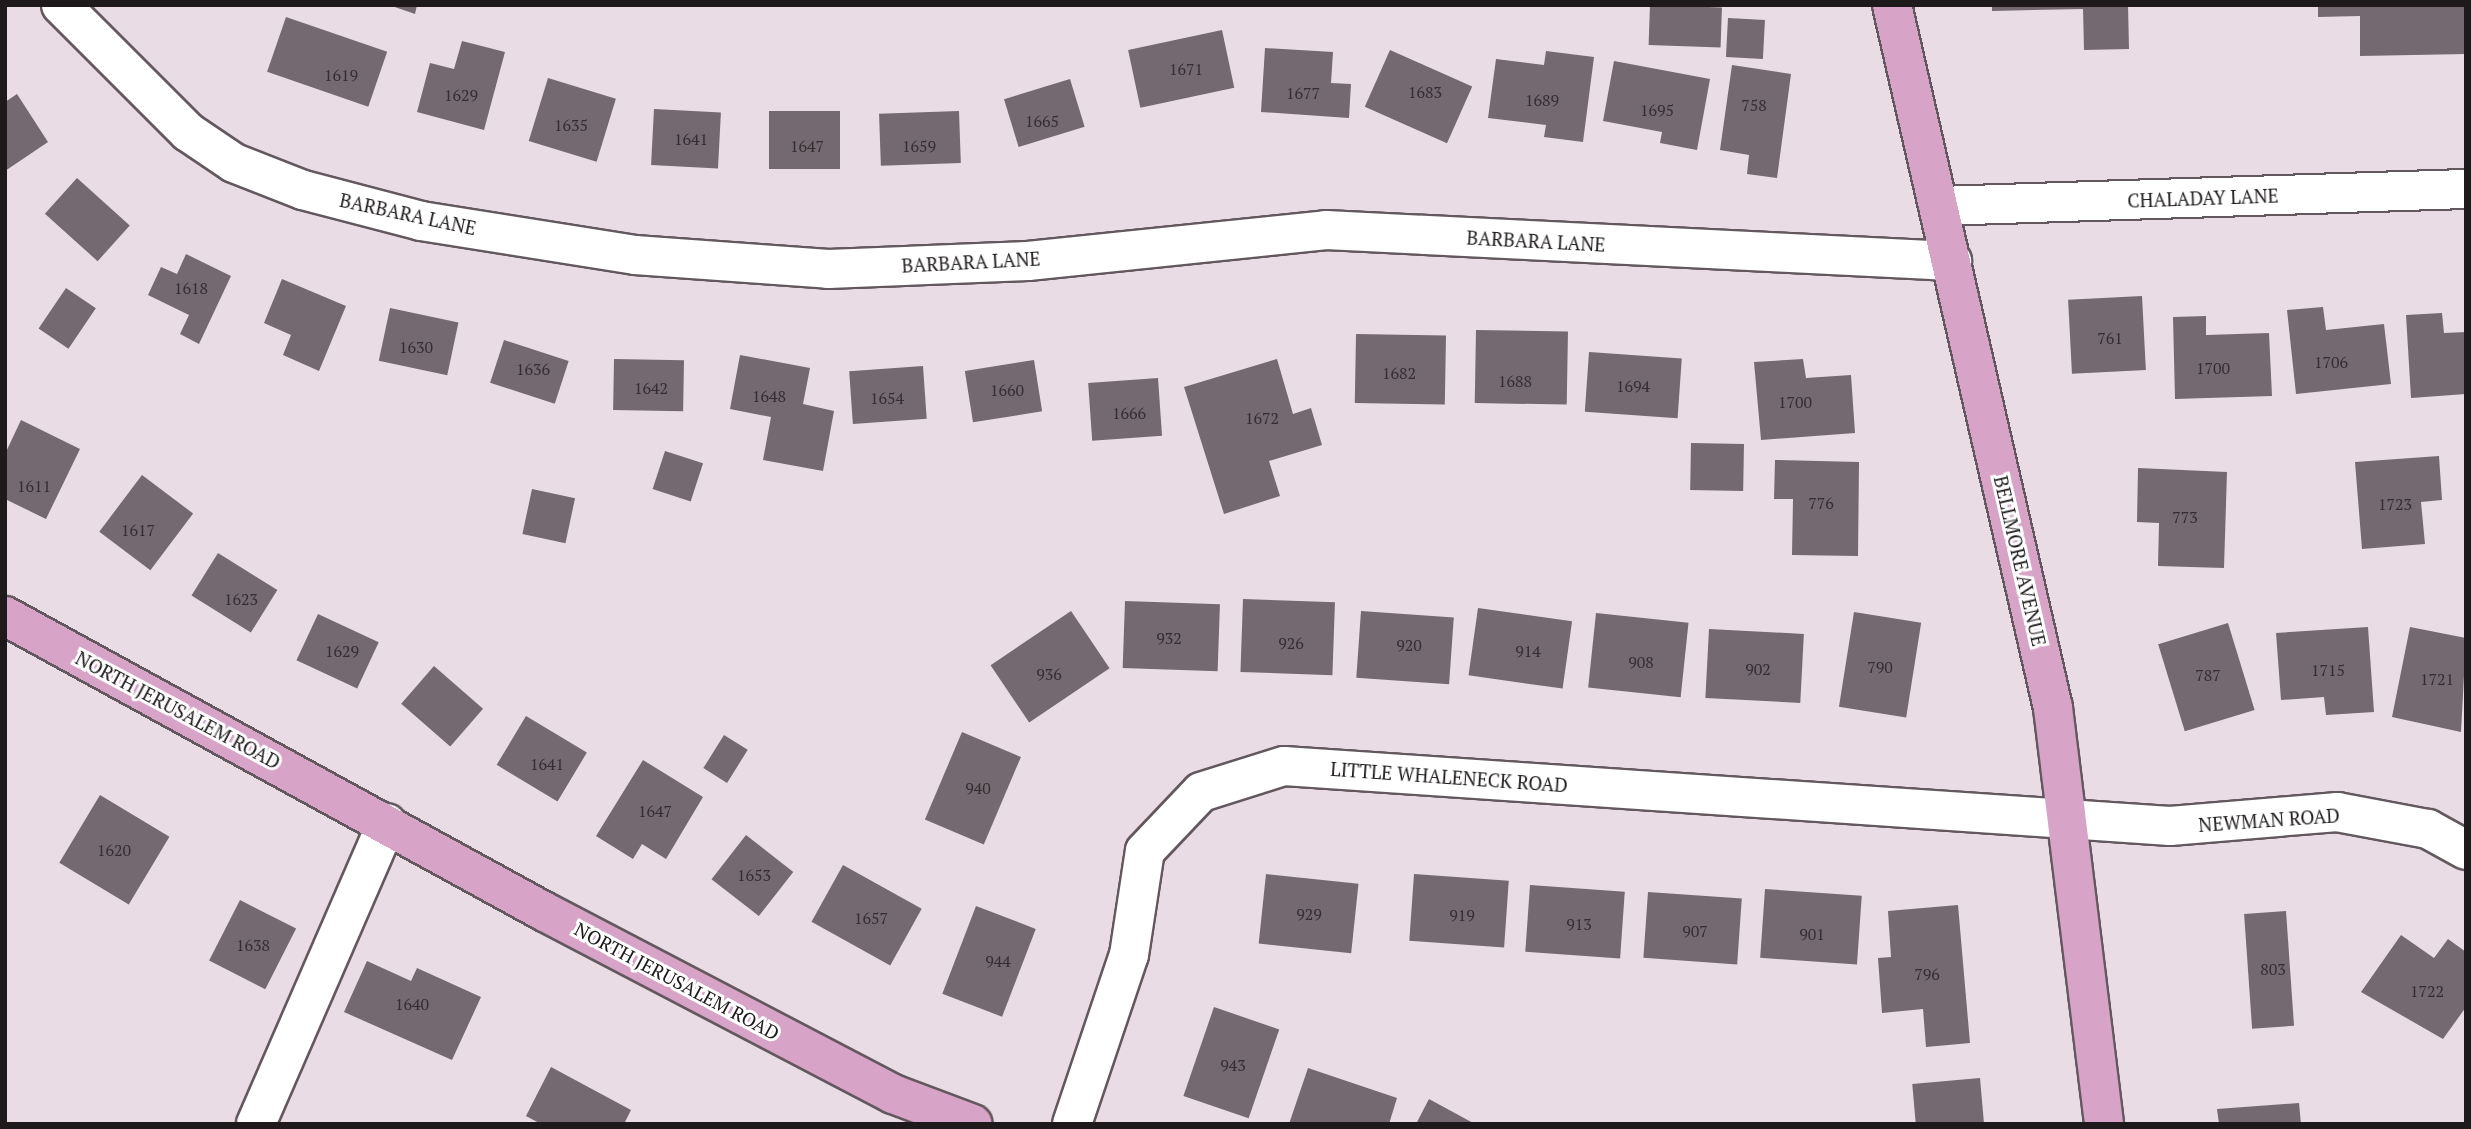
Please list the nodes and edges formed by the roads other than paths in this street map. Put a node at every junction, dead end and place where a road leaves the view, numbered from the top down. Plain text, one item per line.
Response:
1 (61, 5) edge
2 (1892, 5) edge
3 (2466, 189) edge
4 (1940, 206) junction
5 (1952, 261) junction
6 (5, 616) edge
7 (2065, 818) junction
8 (387, 823) junction
9 (2466, 850) edge
10 (256, 1124) edge
11 (973, 1124) edge
12 (1072, 1124) edge
13 (2104, 1124) edge

1 - 5 street, BARBARA LANE
2 - 4 main road, BELLMORE AVENUE
3 - 4 street, CHALADAY LANE
4 - 5 main road, BELLMORE AVENUE
5 - 7 main road, BELLMORE AVENUE
6 - 8 main road, NORTH JERUSALEM ROAD
7 - 9 street, NEWMAN ROAD
7 - 12 street, LITTLE WHALENECK ROAD
7 - 13 main road, BELLMORE AVENUE
8 - 10 street
8 - 11 main road, NORTH JERUSALEM ROAD

